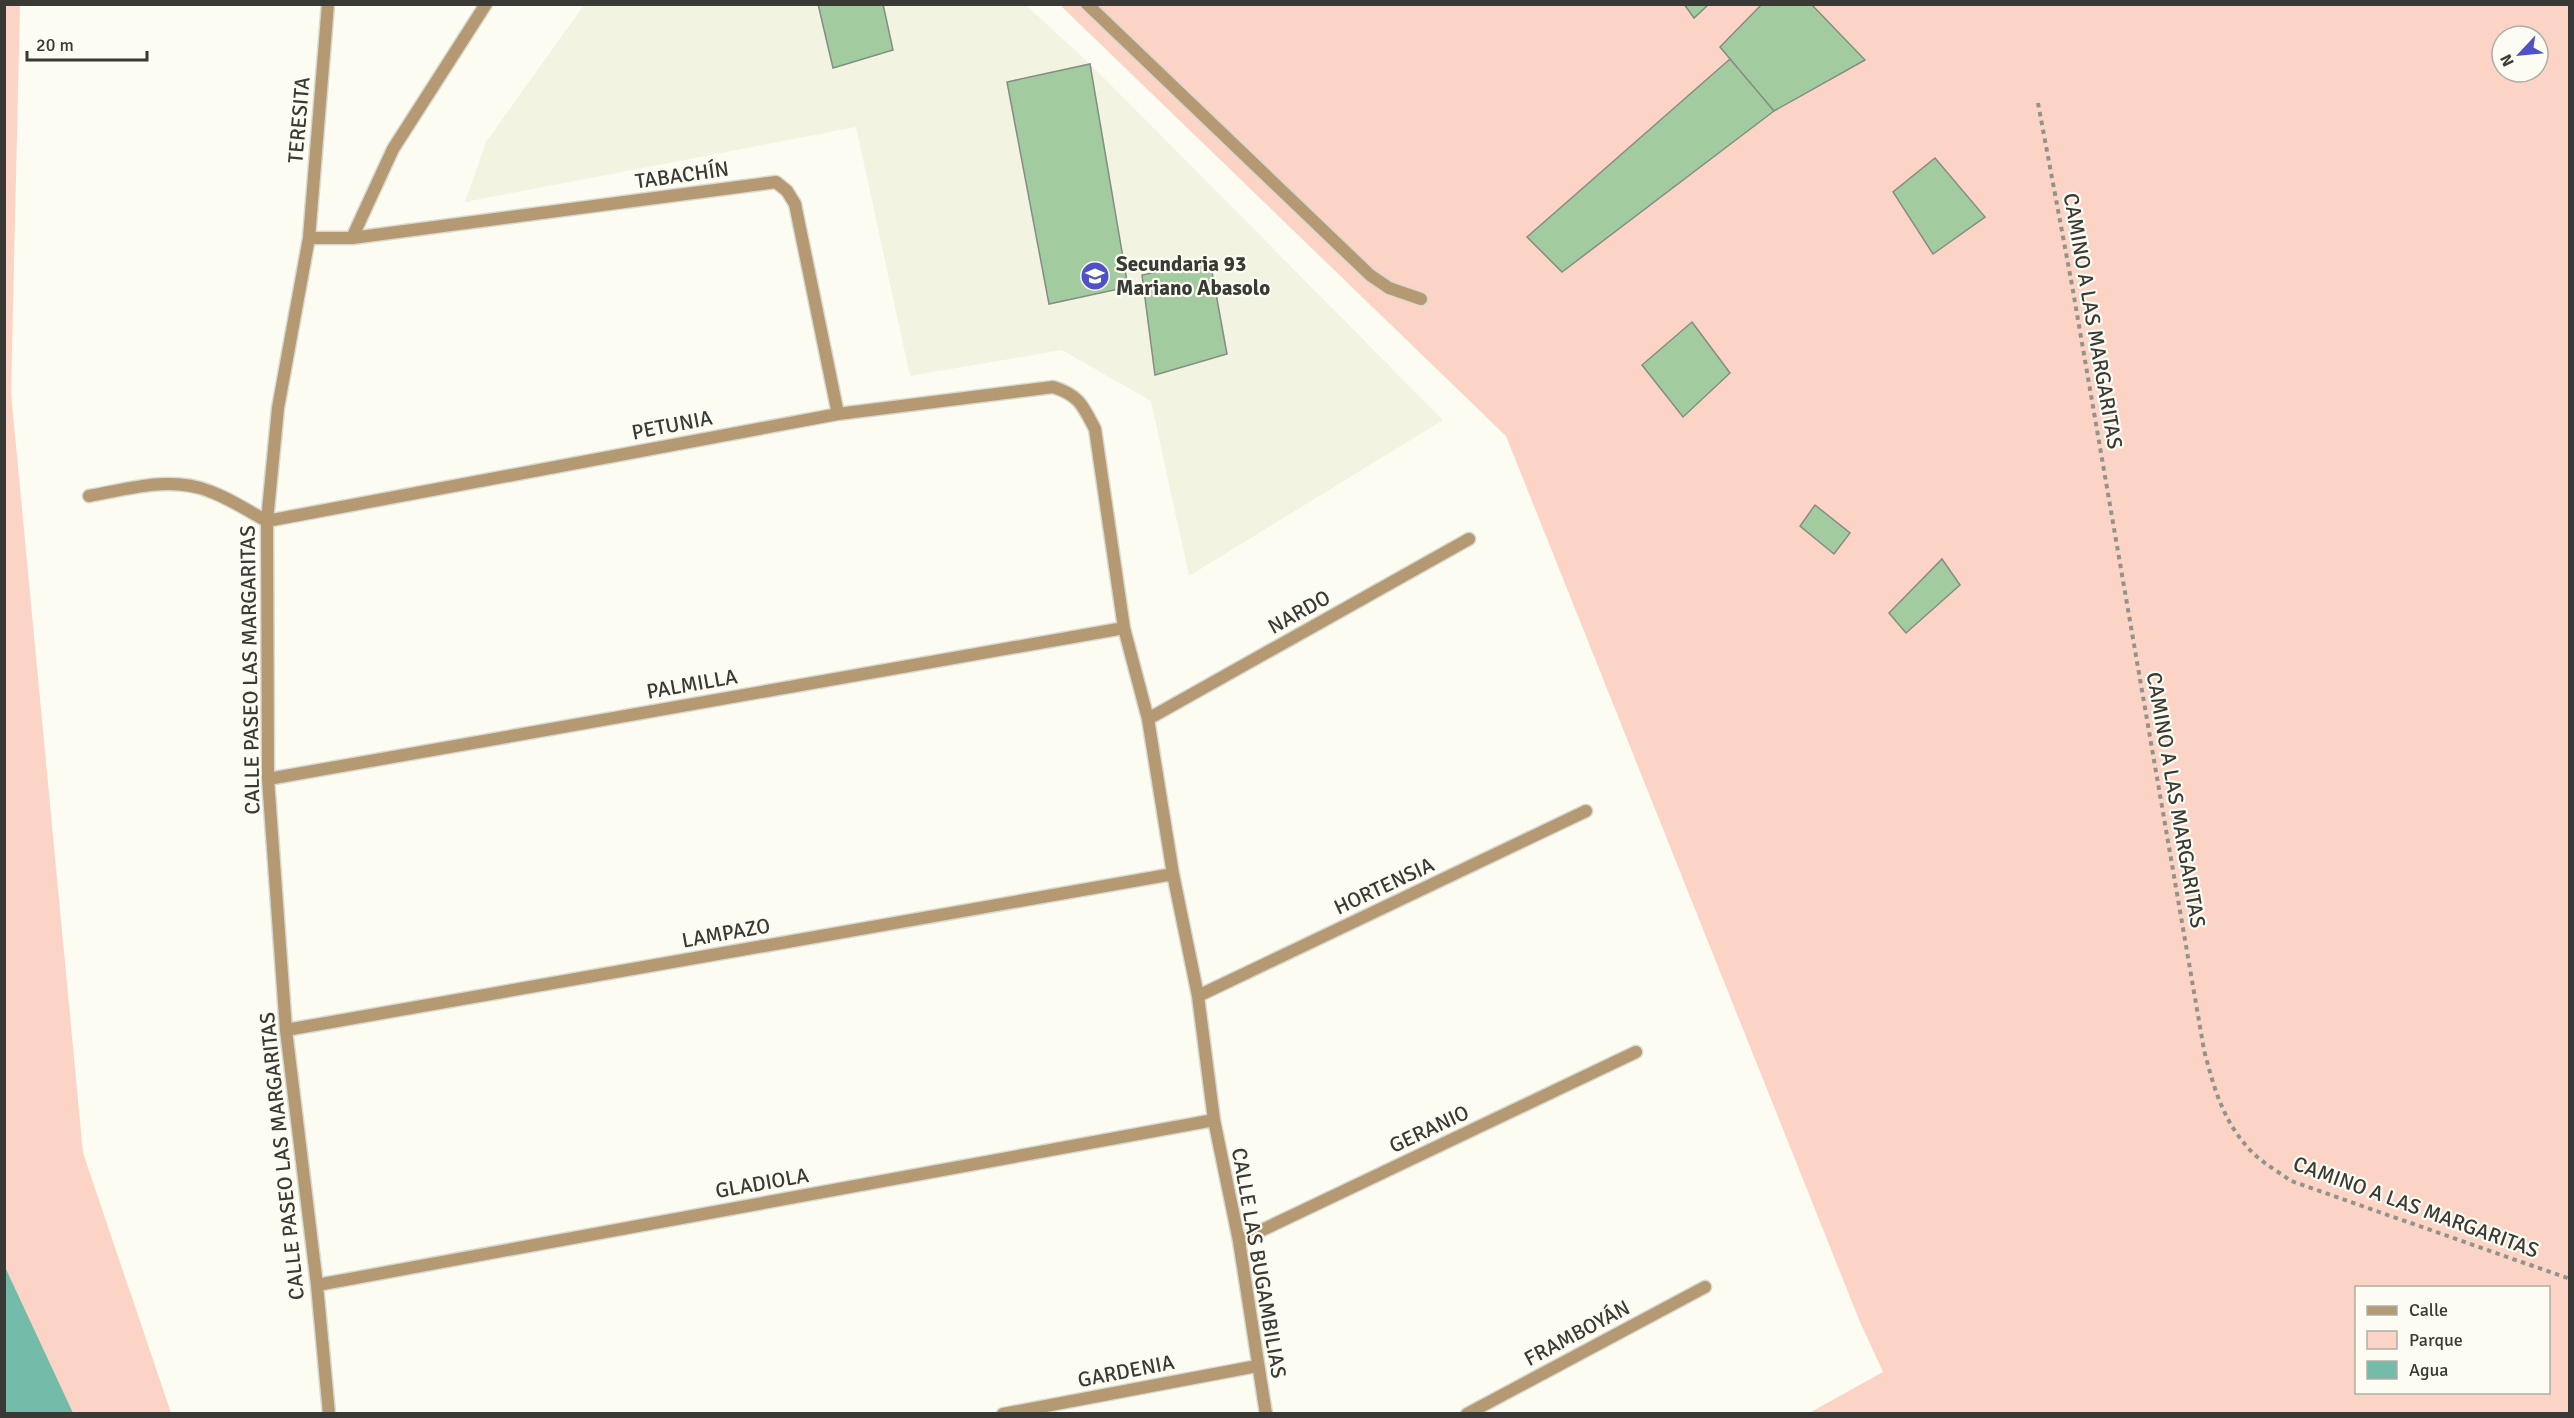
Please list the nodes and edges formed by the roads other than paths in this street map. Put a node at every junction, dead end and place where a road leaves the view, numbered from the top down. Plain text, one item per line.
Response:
1 (328, 4) edge
2 (486, 4) edge
3 (1087, 4) edge
4 (309, 238) junction
5 (352, 238) junction
6 (1421, 299) dead end
7 (1082, 404) joint
8 (838, 414) junction
9 (89, 496) dead end
10 (267, 521) junction
11 (1469, 540) dead end
12 (1124, 628) junction
13 (1148, 719) junction
14 (268, 779) junction
15 (1586, 811) dead end
16 (1173, 874) junction
17 (1198, 996) junction
18 (286, 1029) junction
19 (1636, 1052) dead end
20 (1214, 1120) junction
21 (1239, 1241) junction
22 (317, 1285) junction
23 (1705, 1287) dead end
24 (1257, 1366) junction
25 (329, 1413) edge
26 (1003, 1413) edge
27 (1266, 1413) edge
28 (1467, 1413) edge

1 - 4 street, TERESITA
2 - 5 street
3 - 6 street
4 - 5 street
4 - 10 street, CALLE PASEO LAS MARGARITAS
5 - 8 street, TABACHÍN
7 - 8 street, PETUNIA
7 - 12 street, CALLE LAS BUGAMBILIAS
8 - 10 street, PETUNIA
9 - 10 street
10 - 14 street, CALLE PASEO LAS MARGARITAS
11 - 13 street, NARDO
12 - 13 street, CALLE LAS BUGAMBILIAS
12 - 14 street, PALMILLA
13 - 16 street, CALLE LAS BUGAMBILIAS
14 - 18 street, CALLE PASEO LAS MARGARITAS
15 - 17 street, HORTENSIA
16 - 17 street, CALLE LAS BUGAMBILIAS
16 - 18 street, LAMPAZO
17 - 20 street, CALLE LAS BUGAMBILIAS
18 - 22 street, CALLE PASEO LAS MARGARITAS
19 - 21 street, GERANIO
20 - 21 street, CALLE LAS BUGAMBILIAS
20 - 22 street, GLADIOLA
21 - 24 street, CALLE LAS BUGAMBILIAS
22 - 25 street, CALLE PASEO LAS MARGARITAS
23 - 28 street, FRAMBOYÁN
24 - 26 street, GARDENIA
24 - 27 street, CALLE LAS BUGAMBILIAS

